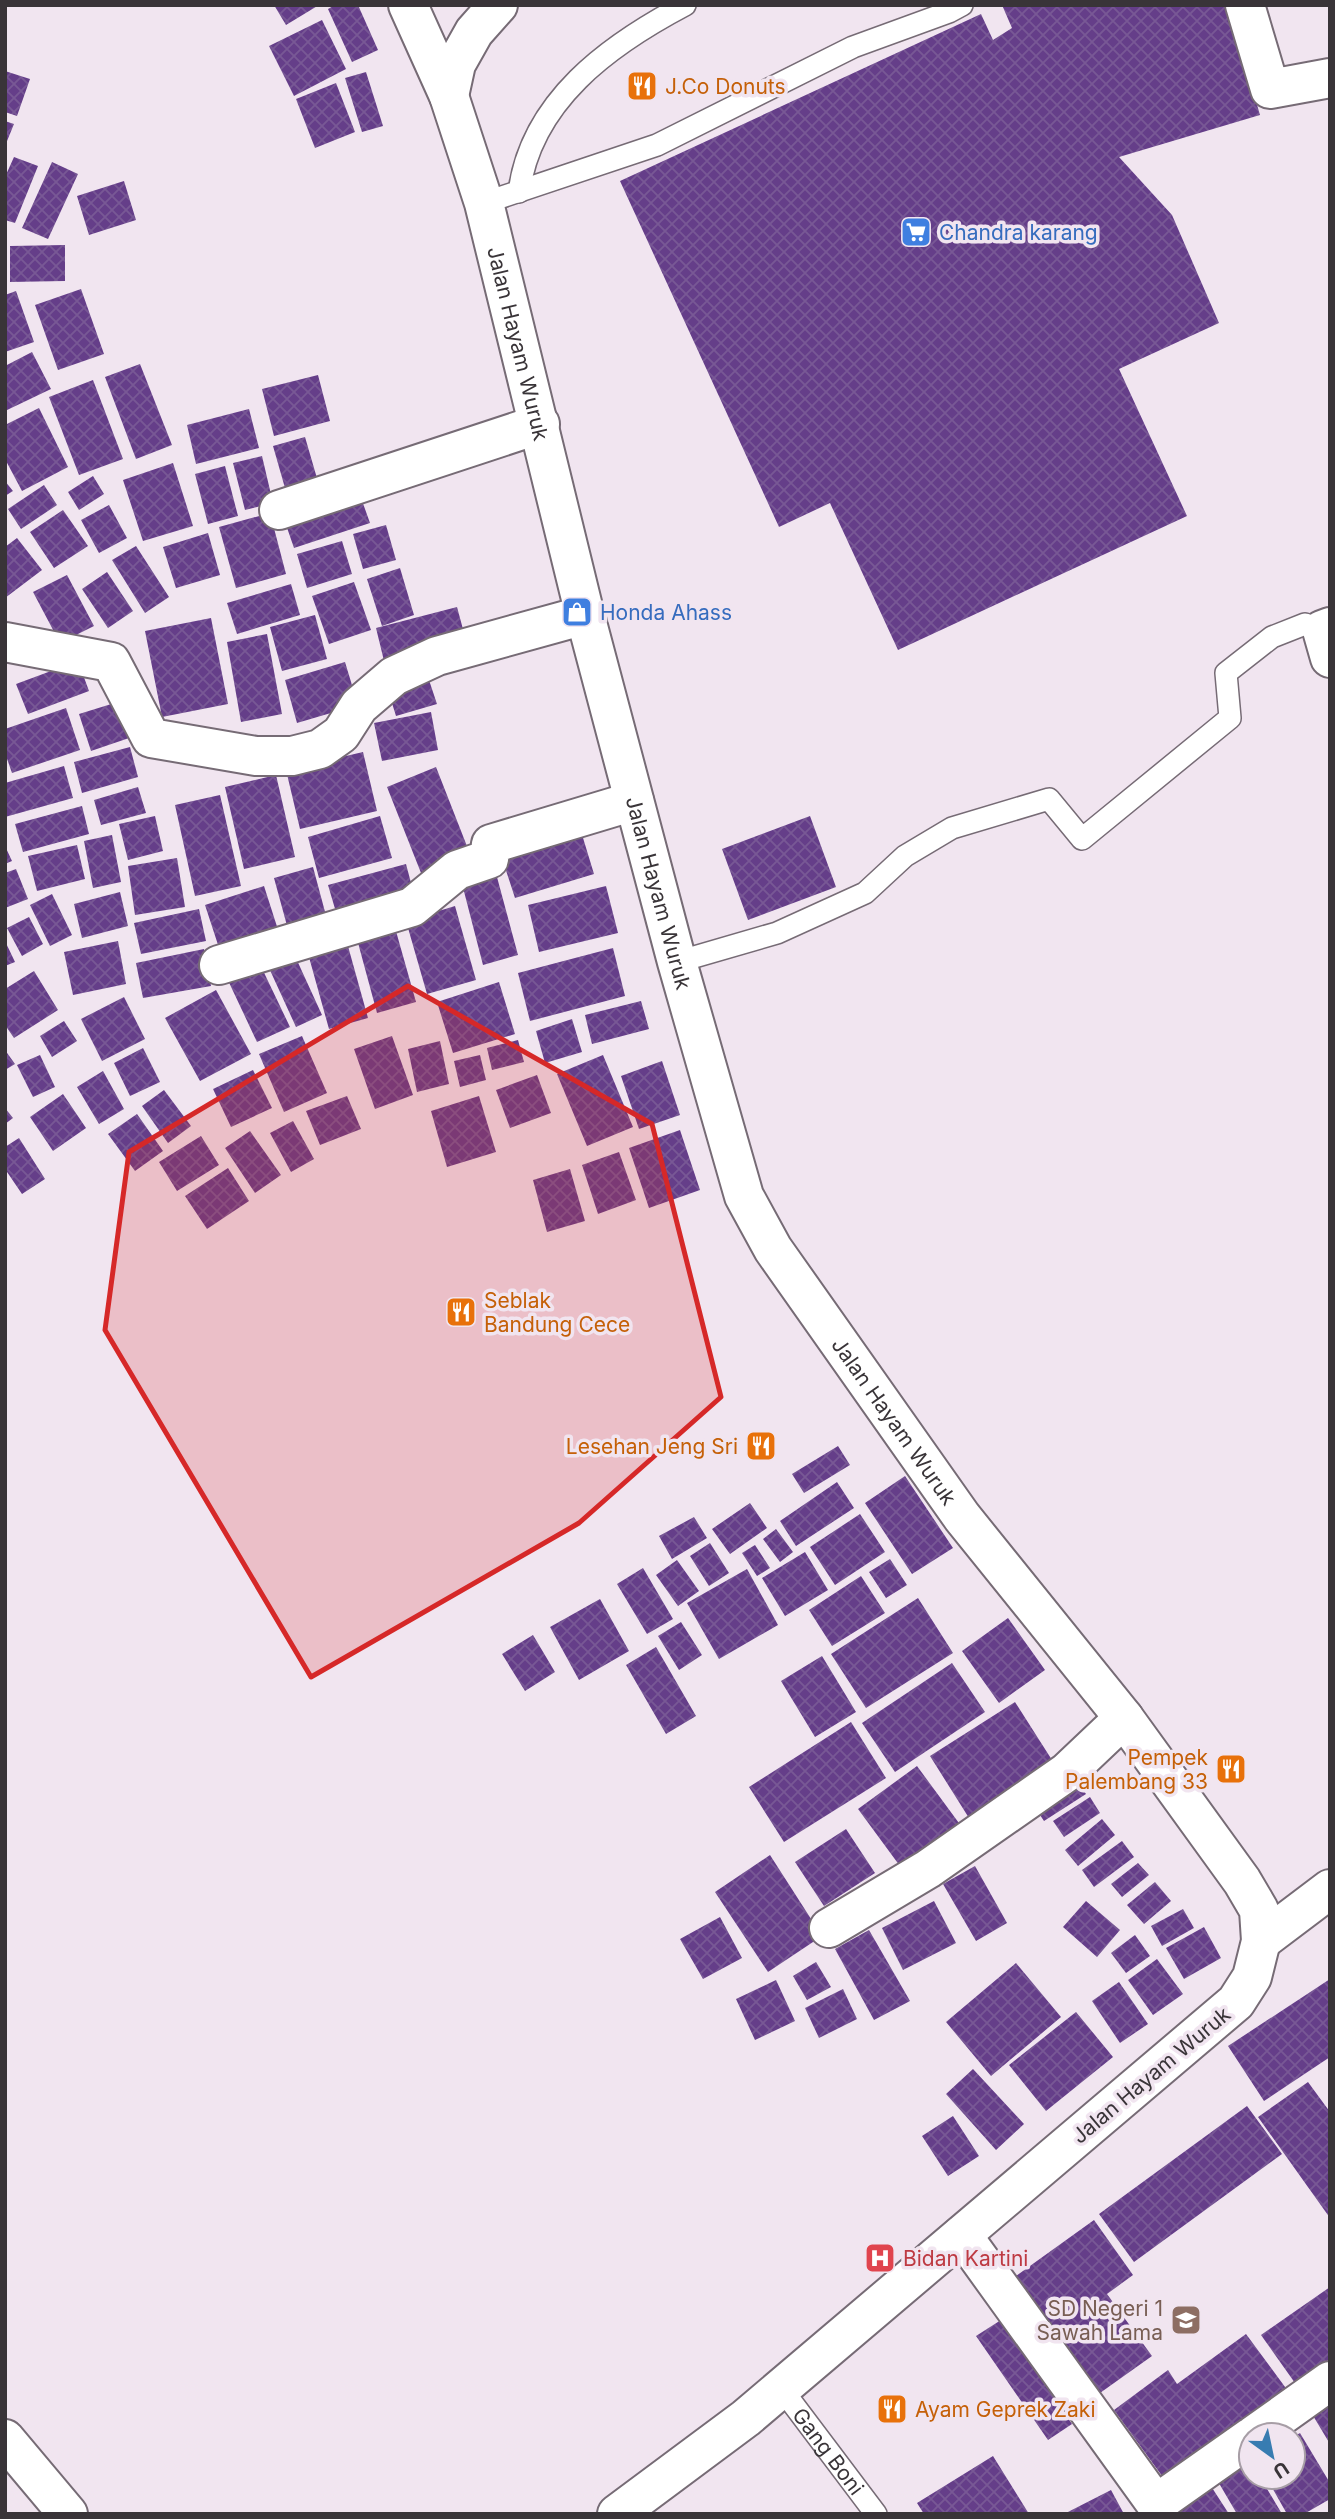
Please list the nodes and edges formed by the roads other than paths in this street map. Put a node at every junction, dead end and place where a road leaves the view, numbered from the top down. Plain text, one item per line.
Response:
1 (408, 5) edge
2 (498, 5) edge
3 (685, 5) edge
4 (962, 5) edge
5 (1245, 5) edge
6 (1330, 78) edge
7 (449, 96) junction
8 (502, 198) junction
9 (540, 424) junction
10 (279, 510) dead end
11 (585, 615) junction
12 (1327, 638) edge
13 (5, 642) edge
14 (634, 801) junction
15 (677, 962) junction
16 (219, 965) dead end
17 (1124, 1718) junction
18 (1330, 1889) edge
19 (829, 1928) dead end
20 (1261, 1941) junction
21 (962, 2235) junction
22 (1330, 2381) edge
23 (781, 2388) junction
24 (1273, 2421) edge
25 (5, 2439) edge
26 (1237, 2447) edge
27 (68, 2514) edge
28 (617, 2514) edge
29 (876, 2514) edge

1 - 7 street, Jalan Hayam Wuruk
2 - 7 street
3 - 8 lane
4 - 8 lane
5 - 6 street
7 - 8 street, Jalan Hayam Wuruk
8 - 9 street, Jalan Hayam Wuruk
9 - 10 street
9 - 11 street, Jalan Hayam Wuruk
11 - 13 street
11 - 14 street, Jalan Hayam Wuruk
12 - 15 lane
14 - 15 street, Jalan Hayam Wuruk
14 - 16 street
15 - 17 street, Jalan Hayam Wuruk
17 - 19 street
17 - 20 street, Jalan Hayam Wuruk
18 - 20 street
20 - 21 street, Jalan Hayam Wuruk
21 - 23 street, Jalan Hayam Wuruk
21 - 26 street
22 - 24 street
23 - 28 street, Jalan Hayam Wuruk
23 - 29 lane, Gang Boni
25 - 27 street

